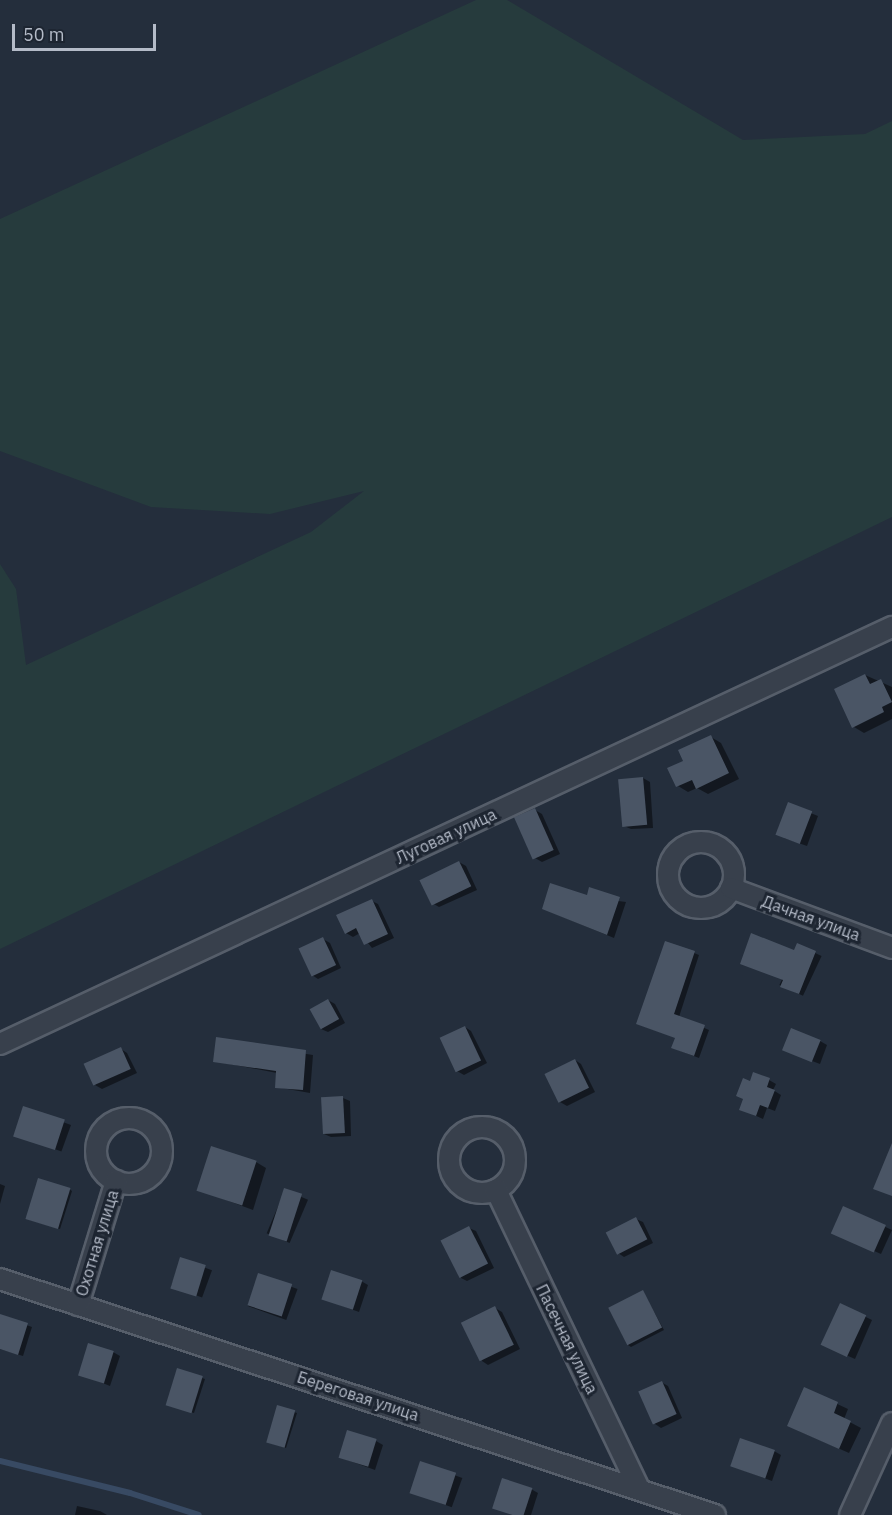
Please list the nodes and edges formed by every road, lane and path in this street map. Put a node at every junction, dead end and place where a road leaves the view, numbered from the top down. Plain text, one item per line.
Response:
1 (892, 627) edge
2 (731, 888) dead end
3 (892, 948) edge
4 (0, 1044) edge
5 (116, 1181) dead end
6 (496, 1190) dead end
7 (0, 1279) edge
8 (78, 1305) junction
9 (892, 1423) edge
10 (638, 1487) junction
11 (715, 1515) edge
12 (850, 1515) edge

1 - 4 street, Луговая улица
2 - 3 street, Дачная улица
5 - 8 street, Охотная улица
6 - 10 street, Пасечная улица
7 - 8 street, Береговая улица
8 - 10 street, Береговая улица
9 - 12 street
10 - 11 street, Береговая улица

